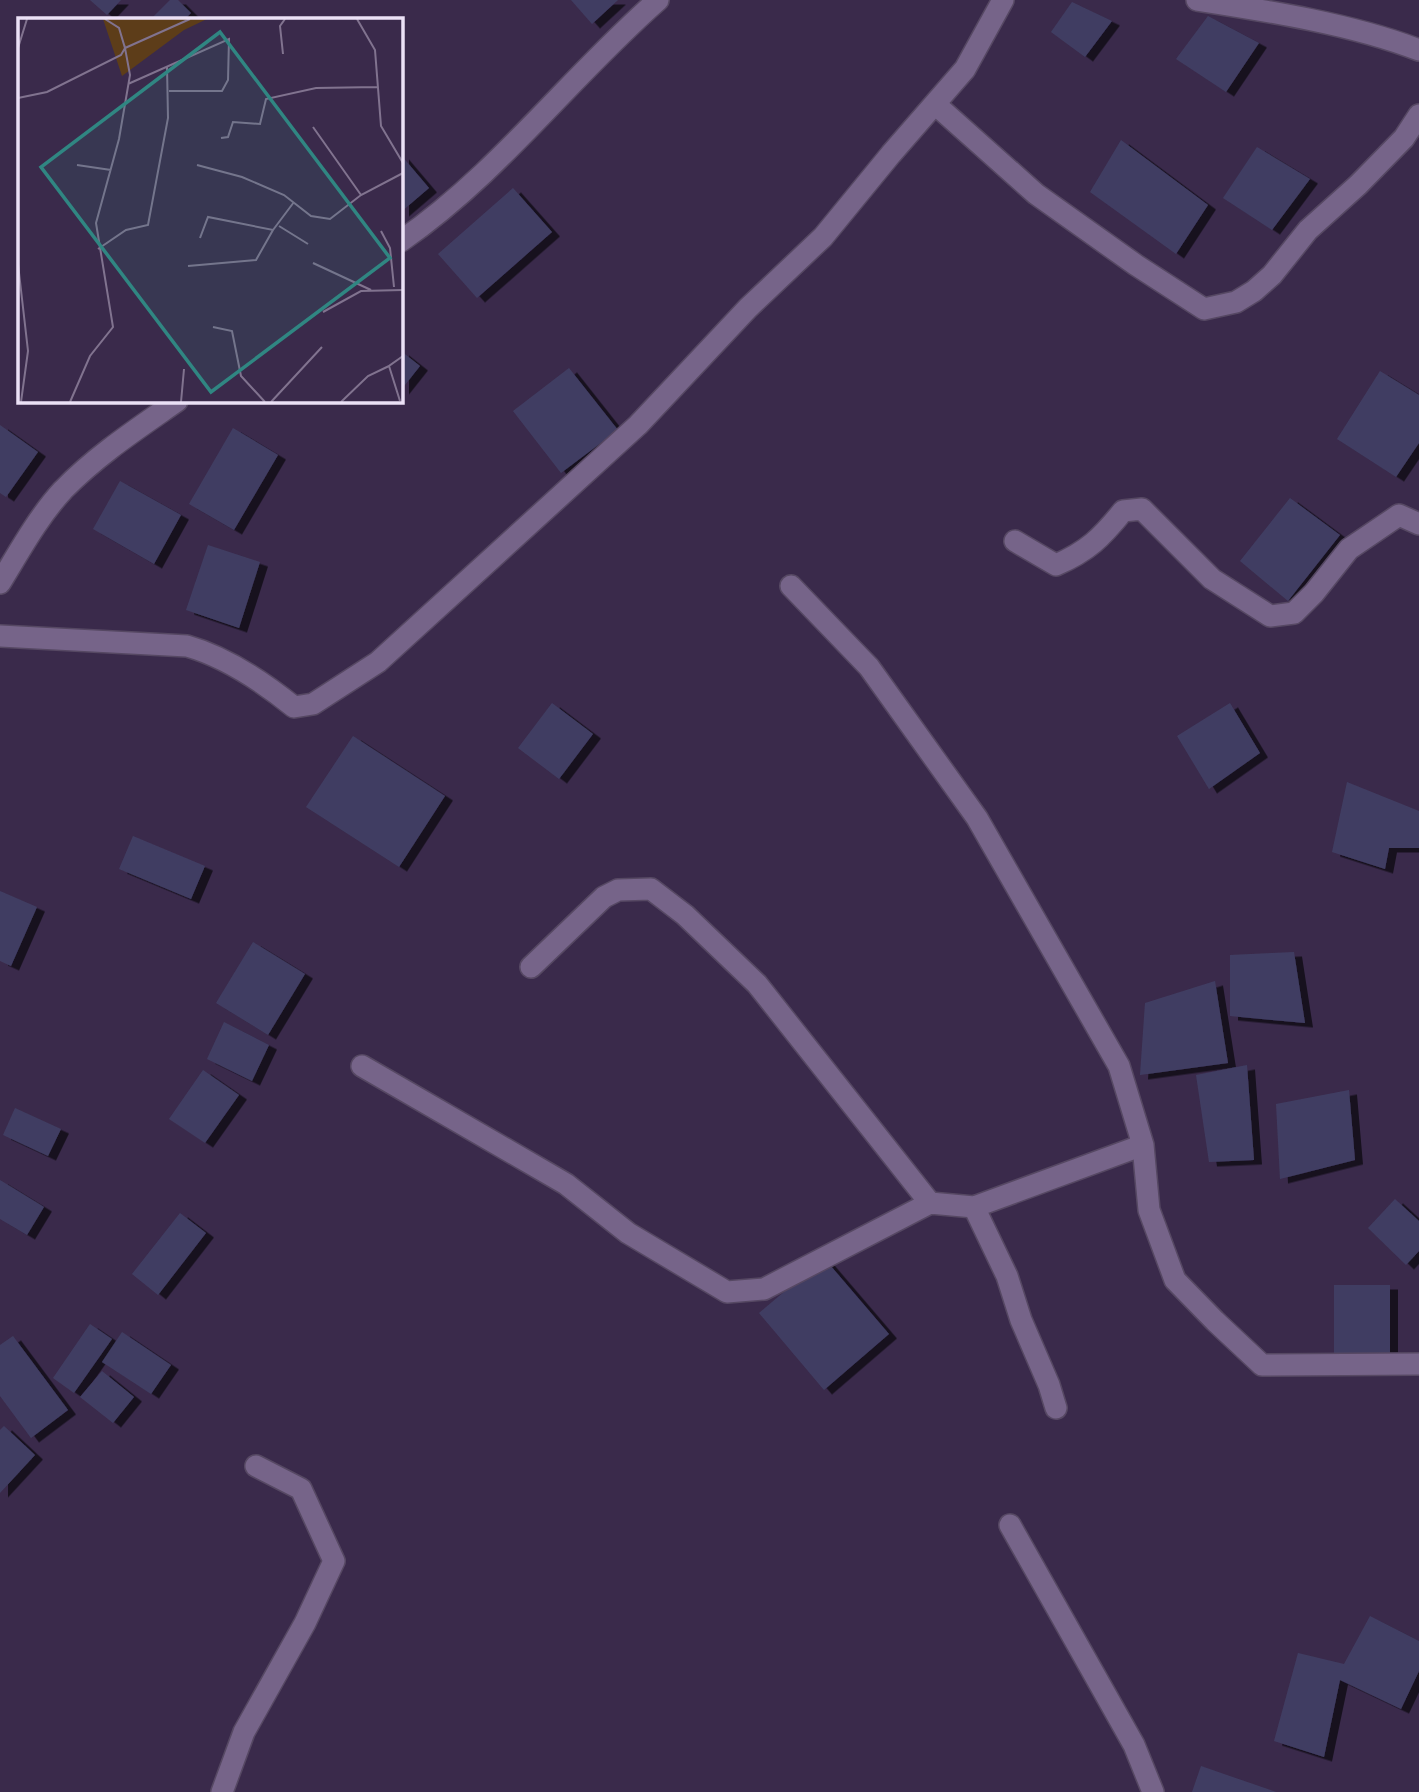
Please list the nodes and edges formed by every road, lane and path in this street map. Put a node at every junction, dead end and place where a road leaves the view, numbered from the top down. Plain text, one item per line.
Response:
1 (658, 0) edge
2 (1003, 0) edge
3 (1197, 0) edge
4 (1419, 50) edge
5 (935, 104) junction
6 (1419, 115) edge
7 (402, 240) edge
8 (176, 402) edge
9 (1419, 524) edge
10 (1015, 541) dead end
11 (0, 583) edge
12 (792, 586) dead end
13 (0, 636) edge
14 (531, 967) dead end
15 (362, 1066) dead end
16 (1143, 1145) junction
17 (930, 1203) junction
18 (974, 1207) junction
19 (1419, 1364) edge
20 (1056, 1408) dead end
21 (256, 1466) dead end
22 (1010, 1525) dead end
23 (222, 1792) edge
24 (1153, 1792) edge

1 - 7 street
2 - 5 street
3 - 4 street
5 - 6 street
5 - 13 street
8 - 11 street
9 - 10 street
12 - 16 street
14 - 17 street
15 - 17 street
16 - 18 street
16 - 19 street
17 - 18 street
18 - 20 street
21 - 23 street
22 - 24 street

